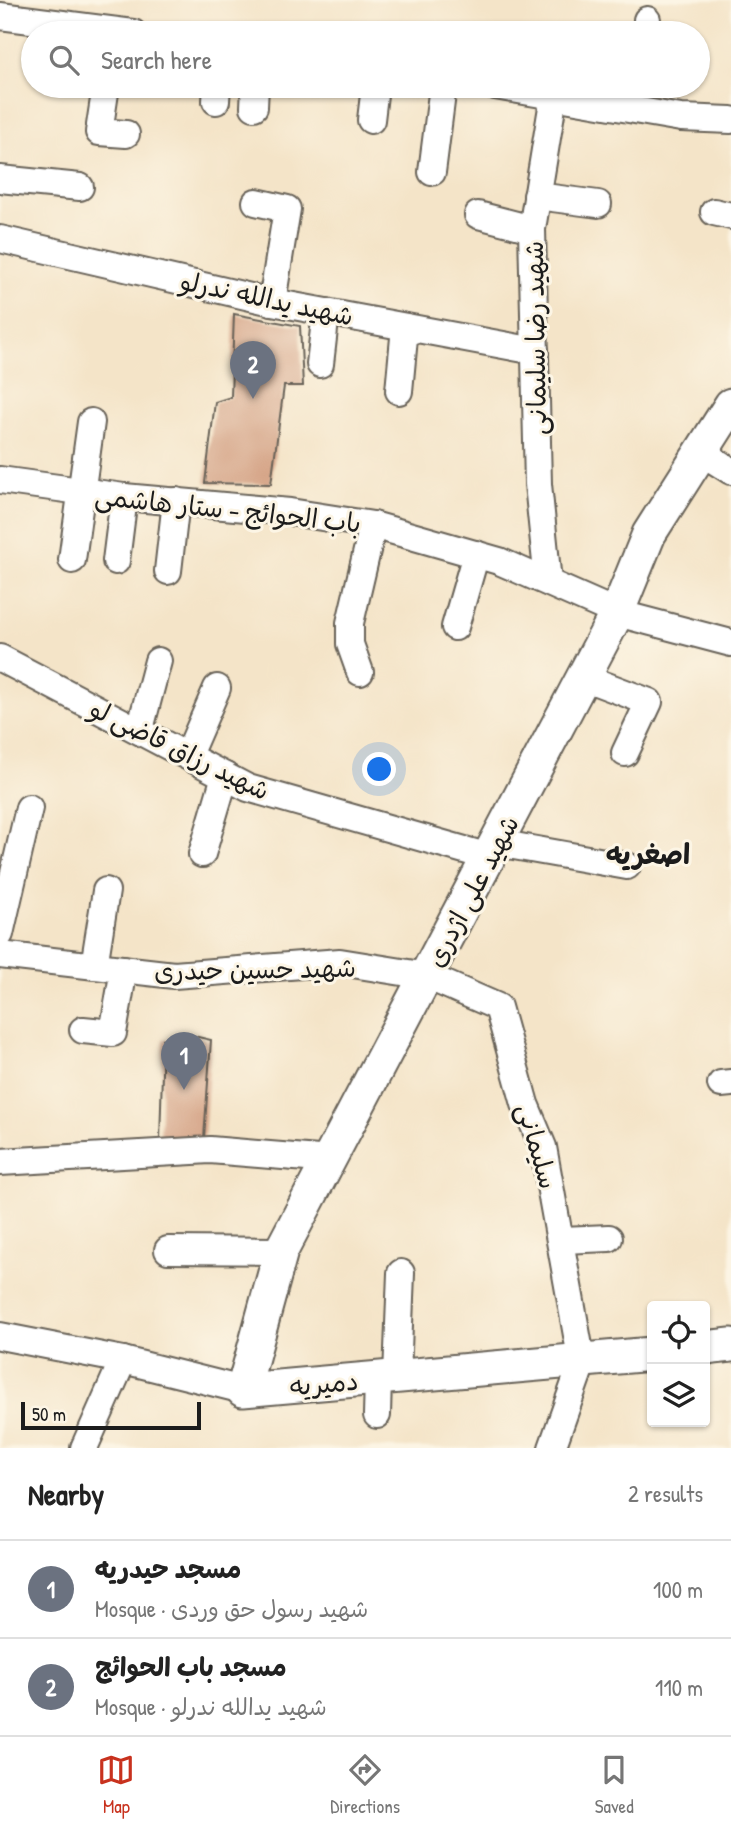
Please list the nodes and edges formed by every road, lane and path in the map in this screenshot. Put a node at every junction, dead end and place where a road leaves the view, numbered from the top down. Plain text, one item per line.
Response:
1 (1, 0) edge
2 (0, 6) edge
3 (0, 16) edge
4 (36, 21) edge
5 (104, 98) edge
6 (374, 98) edge
7 (441, 98) edge
8 (553, 98) edge
9 (642, 98) edge
10 (371, 120) dead end
11 (731, 121) edge
12 (126, 134) dead end
13 (432, 172) dead end
14 (0, 179) edge
15 (80, 187) dead end
16 (537, 196) junction
17 (256, 202) dead end
18 (598, 204) dead end
19 (478, 215) dead end
20 (532, 229) junction
21 (0, 239) edge
22 (272, 302) junction
23 (326, 312) junction
24 (405, 327) junction
25 (535, 351) junction
26 (320, 364) dead end
27 (399, 391) dead end
28 (731, 405) edge
29 (91, 422) dead end
30 (701, 452) junction
31 (731, 471) edge
32 (0, 480) edge
33 (80, 492) junction
34 (124, 497) junction
35 (176, 501) junction
36 (373, 525) junction
37 (476, 554) junction
38 (72, 560) dead end
39 (116, 561) dead end
40 (168, 571) dead end
41 (548, 582) junction
42 (617, 613) junction
43 (455, 626) dead end
44 (731, 643) edge
45 (0, 658) edge
46 (158, 661) dead end
47 (360, 672) dead end
48 (583, 677) junction
49 (217, 688) dead end
50 (140, 729) junction
51 (625, 753) dead end
52 (188, 755) junction
53 (225, 776) junction
54 (29, 808) dead end
55 (493, 850) junction
56 (202, 854) dead end
57 (627, 866) dead end
58 (106, 891) dead end
59 (0, 934) edge
60 (0, 955) edge
61 (94, 966) junction
62 (124, 970) junction
63 (427, 976) junction
64 (83, 1030) dead end
65 (331, 1160) junction
66 (0, 1162) edge
67 (609, 1238) dead end
68 (562, 1240) junction
69 (168, 1250) dead end
70 (281, 1251) junction
71 (401, 1273) dead end
72 (0, 1336) edge
73 (731, 1345) edge
74 (710, 1347) edge
75 (647, 1355) edge
76 (123, 1360) junction
77 (582, 1363) junction
78 (387, 1377) junction
79 (243, 1390) junction
80 (377, 1415) dead end
81 (84, 1448) edge
82 (552, 1448) edge

1 - 2 street
3 - 4 street
5 - 12 street
6 - 10 street
7 - 13 street
8 - 16 street, شهید رضا سلیمانی
9 - 11 street
14 - 15 street
16 - 18 street
16 - 20 street, شهید رضا سلیمانی
17 - 22 street
19 - 20 street
20 - 25 street, شهید رضا سلیمانی
21 - 22 street, شهید یدالله ندرلو
22 - 23 street, شهید یدالله ندرلو
23 - 24 street, شهید یدالله ندرلو
23 - 26 street
24 - 25 street, شهید یدالله ندرلو
24 - 27 street
25 - 41 street, شهید رضا سلیمانی
28 - 30 street, شهید علی اژدری
29 - 33 street
30 - 31 street
30 - 42 street, شهید علی اژدری
32 - 33 street, باب الحوائج - ستار هاشمی
33 - 34 street, باب الحوائج - ستار هاشمی
33 - 38 street
34 - 35 street, باب الحوائج - ستار هاشمی
34 - 39 street
35 - 36 street, باب الحوائج - ستار هاشمی
35 - 40 street
36 - 37 street, باب الحوائج - ستار هاشمی
36 - 47 street
37 - 41 street, باب الحوائج - ستار هاشمی
37 - 43 street
41 - 42 street, باب الحوائج - ستار هاشمی
42 - 44 street, باب الحوائج - ستار هاشمی
42 - 48 street, شهید علی اژدری
45 - 50 street, شهید رزاق قاضی لو
46 - 50 street
48 - 51 street
48 - 55 street, شهید علی اژدری
49 - 52 street
50 - 52 street, شهید رزاق قاضی لو
52 - 53 street, شهید رزاق قاضی لو
53 - 55 street, شهید رزاق قاضی لو
53 - 56 street
54 - 59 street
55 - 57 street, شهید رزاق قاضی لو
55 - 63 street, شهید علی اژدری
58 - 61 street
60 - 61 street, شهید حسین حیدری
61 - 62 street, شهید حسین حیدری
62 - 63 street, شهید حسین حیدری
62 - 64 street
63 - 65 street, شهید علی اژدری
63 - 68 street, سلیمانی
65 - 66 street
65 - 70 street, شهید علی اژدری
67 - 68 street
68 - 77 street, سلیمانی
69 - 70 street
70 - 79 street, شهید علی اژدری
71 - 78 street
72 - 76 street, دمیریه
73 - 74 street
75 - 77 street, دمیریه
76 - 79 street, دمیریه
76 - 81 street
77 - 78 street, دمیریه
77 - 82 street
78 - 79 street, دمیریه
78 - 80 street

